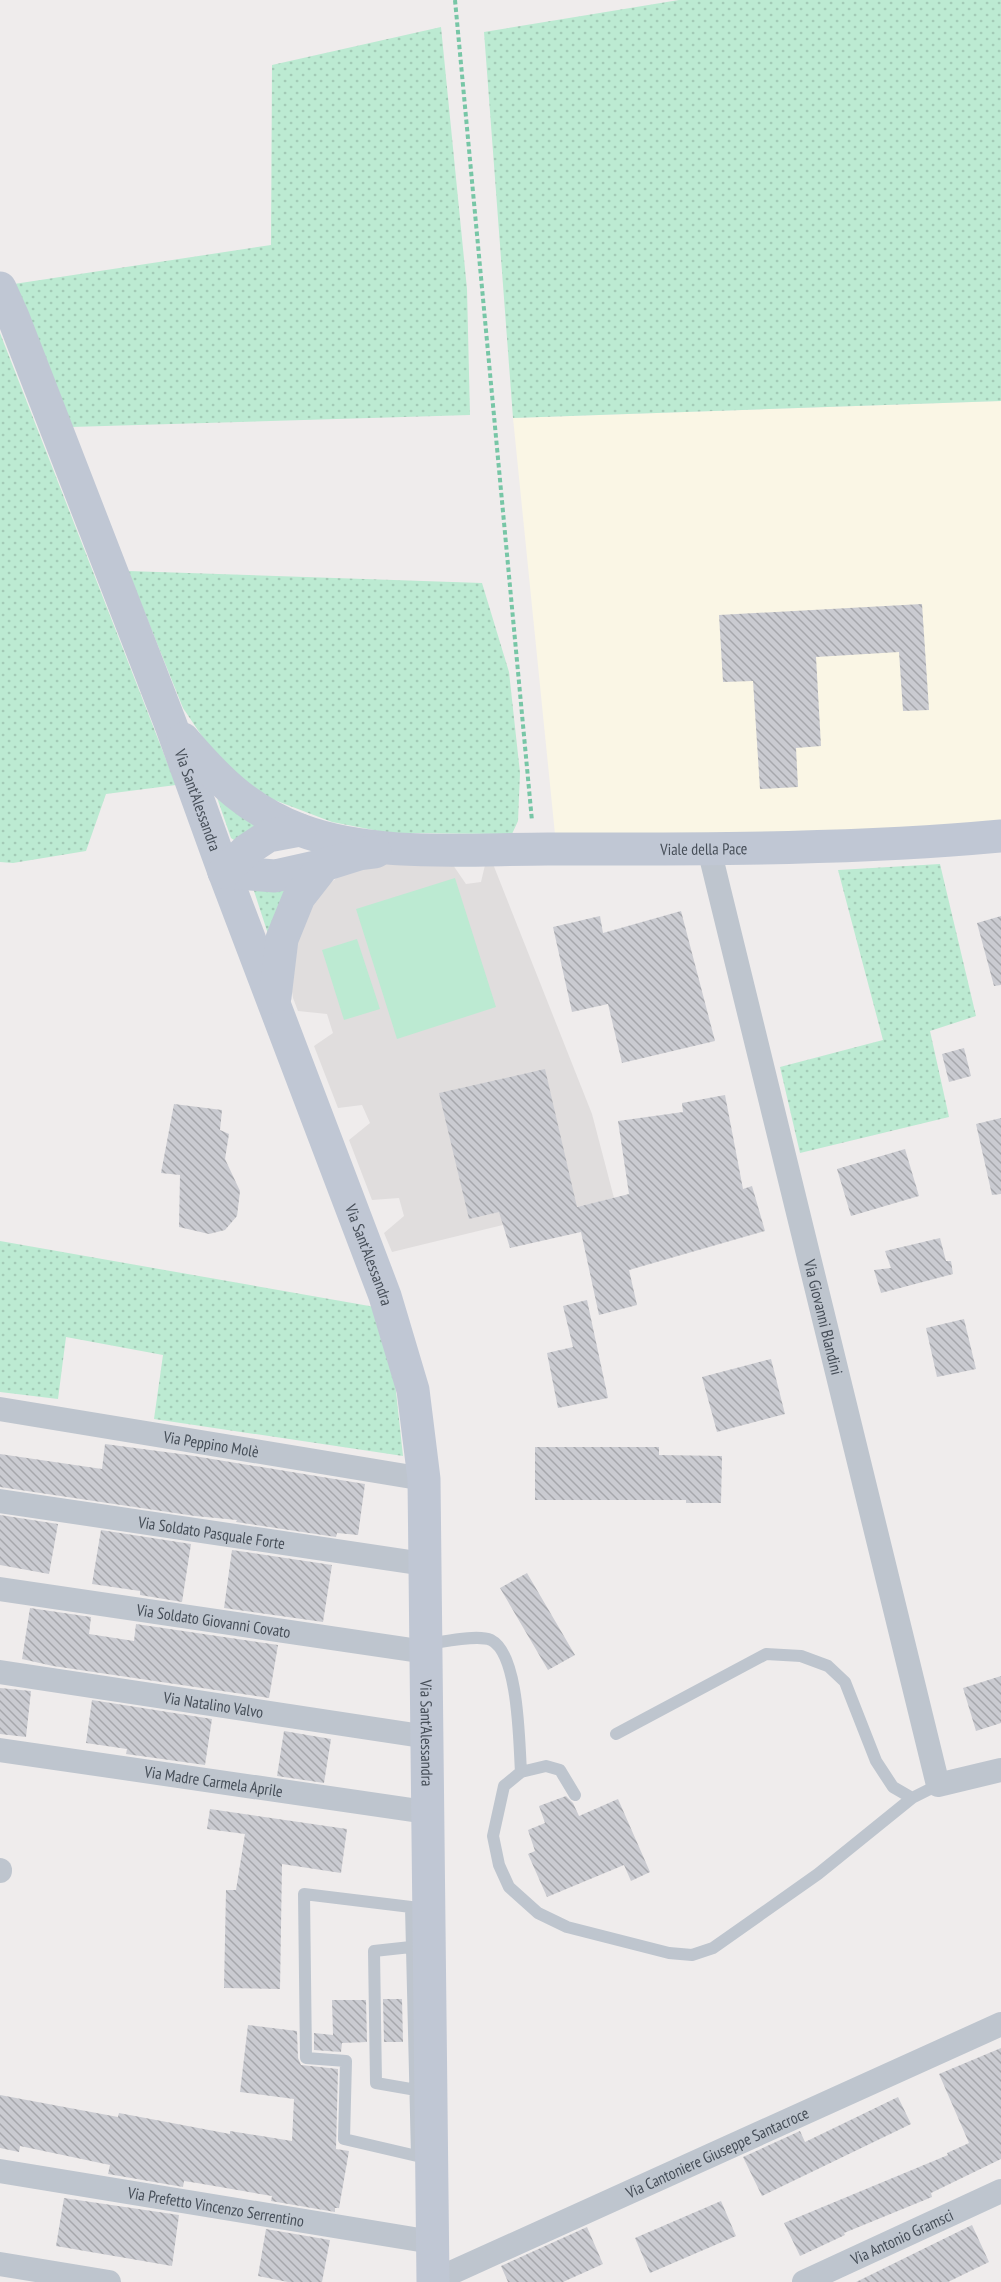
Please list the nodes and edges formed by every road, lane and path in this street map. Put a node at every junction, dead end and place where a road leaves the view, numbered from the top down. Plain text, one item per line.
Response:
1 (455, 0) edge
2 (0, 288) edge
3 (171, 725) junction
4 (300, 830) junction
5 (1001, 836) edge
6 (406, 849) junction
7 (535, 849) junction
8 (709, 849) junction
9 (324, 865) junction
10 (224, 872) junction
11 (274, 1001) junction
12 (0, 1409) edge
13 (424, 1479) junction
14 (0, 1501) edge
15 (424, 1564) junction
16 (0, 1589) edge
17 (426, 1648) junction
18 (0, 1672) edge
19 (616, 1734) dead end
20 (428, 1737) junction
21 (0, 1750) edge
22 (1001, 1770) edge
23 (521, 1772) junction
24 (938, 1785) junction
25 (575, 1795) dead end
26 (912, 1798) junction
27 (426, 1812) junction
28 (421, 1946) junction
29 (1001, 2024) edge
30 (424, 2091) junction
31 (0, 2171) edge
32 (1001, 2191) edge
33 (432, 2242) junction
34 (0, 2264) edge
35 (433, 2281) edge
36 (109, 2282) edge
37 (804, 2282) edge

1 - 7 path
2 - 3 street, Via Sant'Alessandra
3 - 4 street
3 - 10 street, Via Sant'Alessandra
4 - 6 street
4 - 10 street
5 - 8 street, Viale della Pace
6 - 7 street, Viale della Pace
6 - 9 street
7 - 8 street, Viale della Pace
8 - 24 street, Via Giovanni Blandini
9 - 10 street
9 - 11 street
10 - 11 street, Via Sant'Alessandra
11 - 13 street, Via Sant'Alessandra
12 - 13 street, Via Peppino Molè
13 - 15 street, Via Sant'Alessandra
14 - 15 street, Via Soldato Pasquale Forte
15 - 17 street, Via Sant'Alessandra
16 - 17 street, Via Soldato Giovanni Covato
17 - 20 street, Via Sant'Alessandra
17 - 23 lane
18 - 20 street, Via Natalino Valvo
19 - 26 lane
20 - 27 street, Via Sant'Alessandra
21 - 27 street, Via Madre Carmela Aprile
22 - 24 street
23 - 25 lane
23 - 26 lane
24 - 26 lane
27 - 28 street, Via Sant'Alessandra
28 - 30 street, Via Sant'Alessandra
28 - 30 lane
28 - 30 lane
29 - 35 street, Via Cantoniere Giuseppe Santacroce
30 - 33 street, Via Sant'Alessandra
31 - 33 street, Via Prefetto Vincenzo Serrentino
32 - 37 street, Via Antonio Gramsci
33 - 35 street, Via Sant'Alessandra
34 - 36 street

